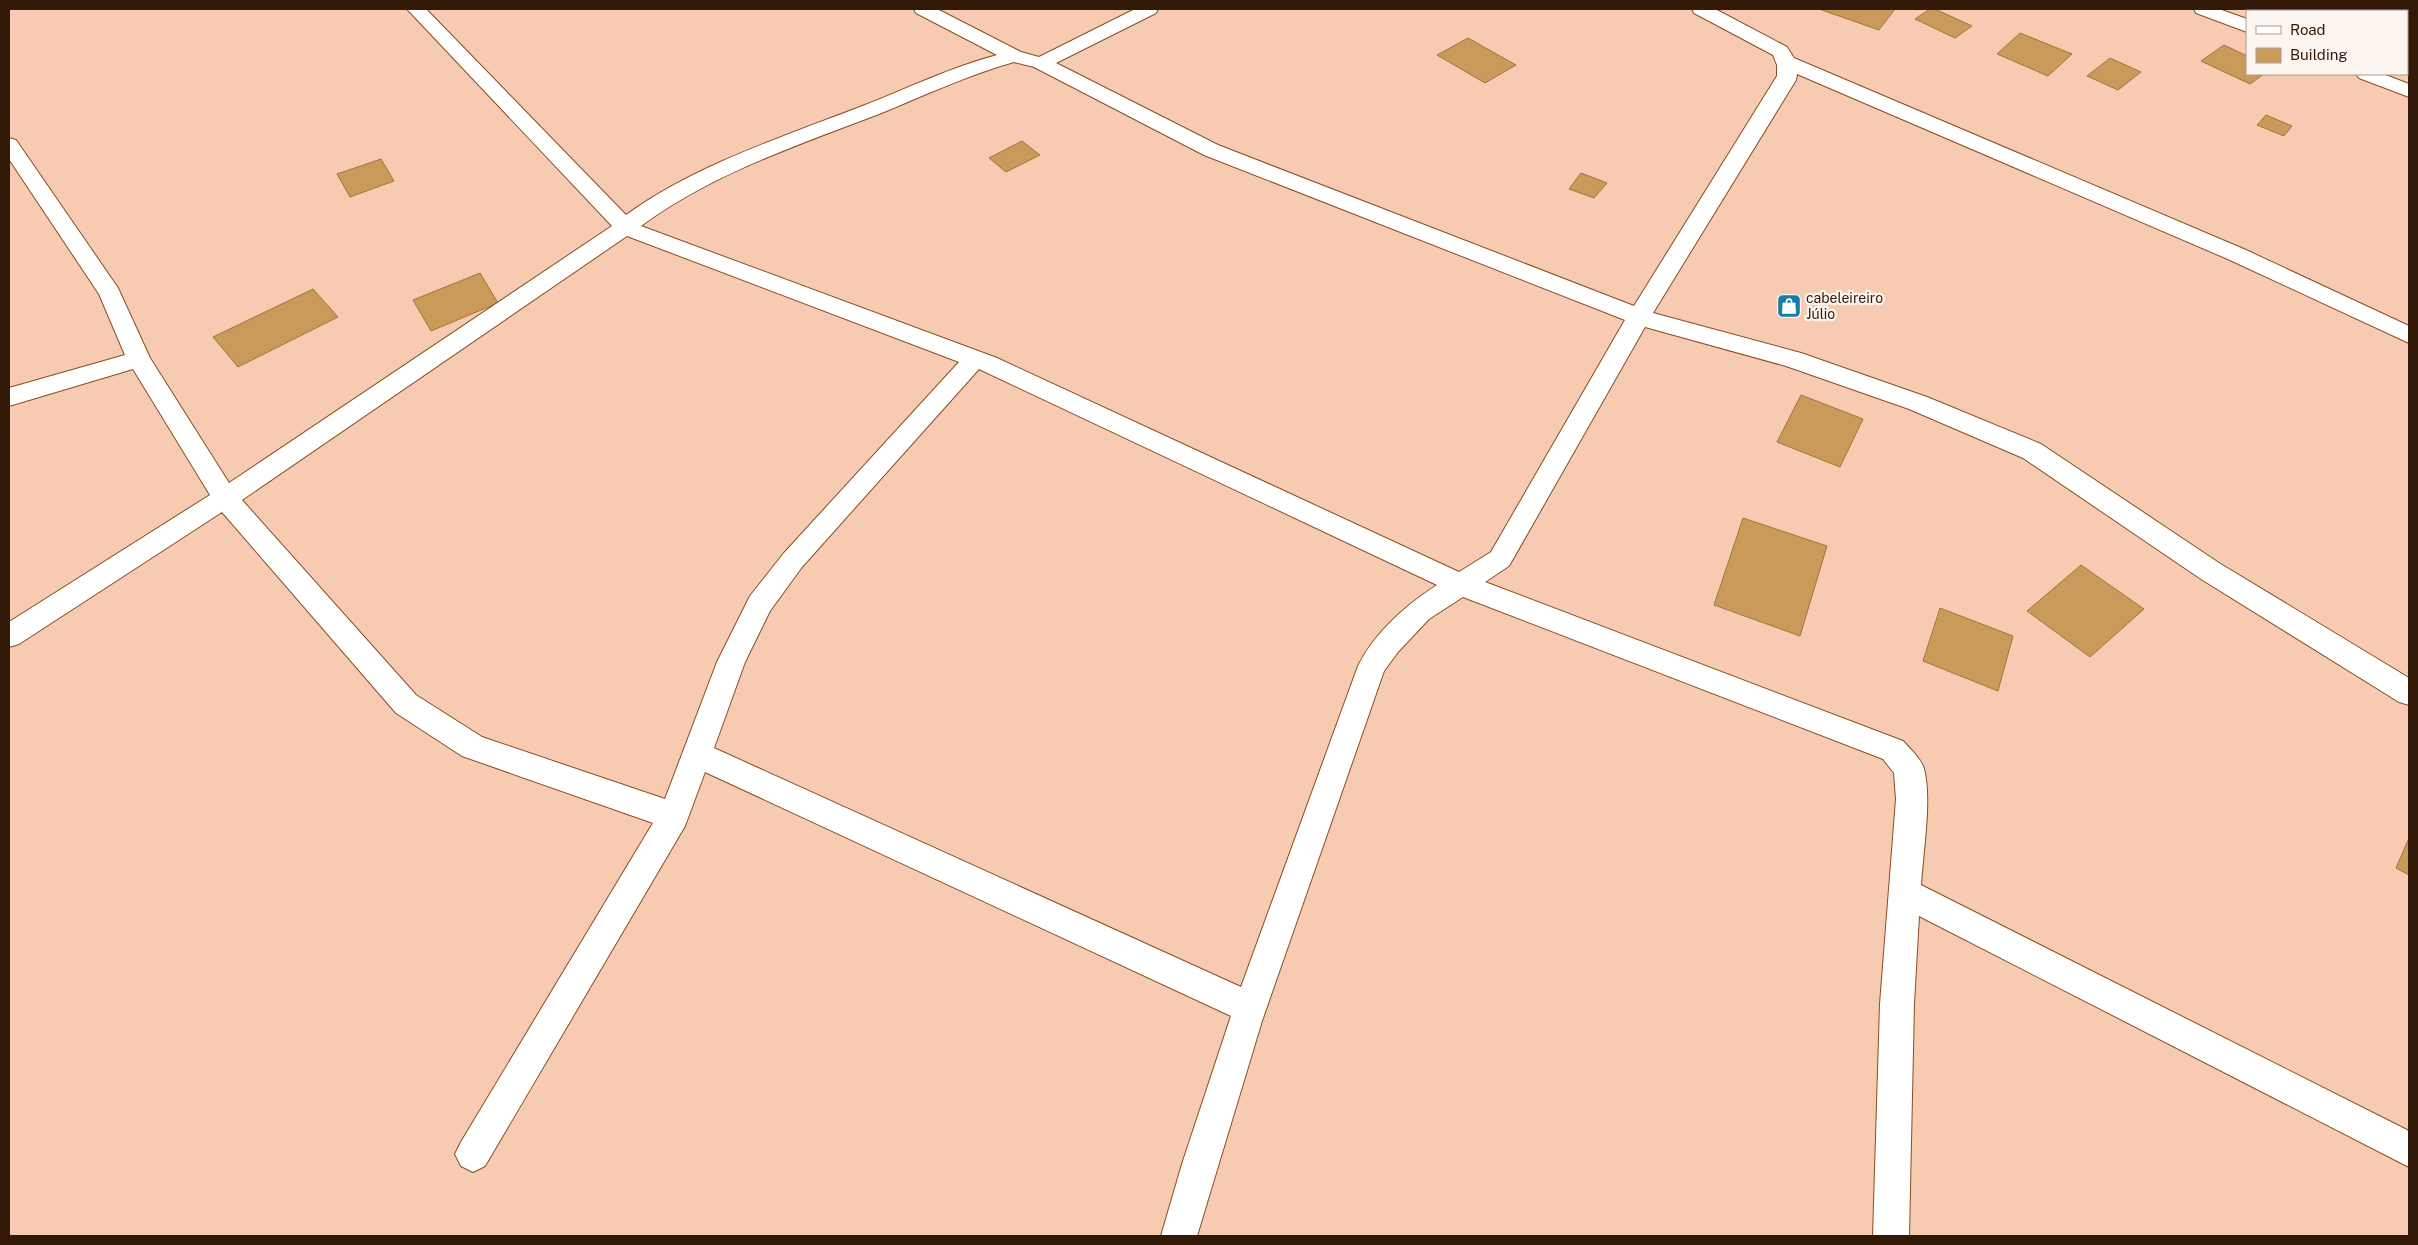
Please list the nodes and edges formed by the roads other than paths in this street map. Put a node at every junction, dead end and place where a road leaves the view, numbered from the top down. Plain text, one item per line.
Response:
1 (416, 9) edge
2 (923, 9) edge
3 (1149, 9) edge
4 (1701, 9) edge
5 (2203, 9) edge
6 (2246, 26) edge
7 (1014, 56) junction
8 (1787, 62) junction
9 (1041, 63) junction
10 (2369, 75) edge
11 (2409, 91) edge
12 (10, 150) edge
13 (626, 228) junction
14 (1639, 317) junction
15 (2409, 335) edge
16 (139, 359) junction
17 (975, 359) junction
18 (9, 397) edge
19 (225, 498) junction
20 (1462, 585) junction
21 (9, 636) edge
22 (2409, 693) edge
23 (696, 754) junction
24 (674, 816) junction
25 (1904, 892) junction
26 (1250, 1008) junction
27 (2409, 1150) edge
28 (474, 1154) dead end
29 (1179, 1236) edge
30 (1892, 1236) edge

1 - 13 street
2 - 7 street
3 - 9 street
4 - 8 street
5 - 6 street
7 - 9 street
7 - 13 street
8 - 14 street
8 - 15 street
9 - 14 street
10 - 11 street
12 - 16 street
13 - 17 street
13 - 19 street
14 - 20 street
14 - 22 street
16 - 18 street
16 - 19 street
17 - 20 street
17 - 23 street
19 - 21 street
19 - 24 street
20 - 25 street
20 - 26 street
23 - 24 street
23 - 26 street
24 - 28 street
25 - 27 street
25 - 30 street
26 - 29 street

